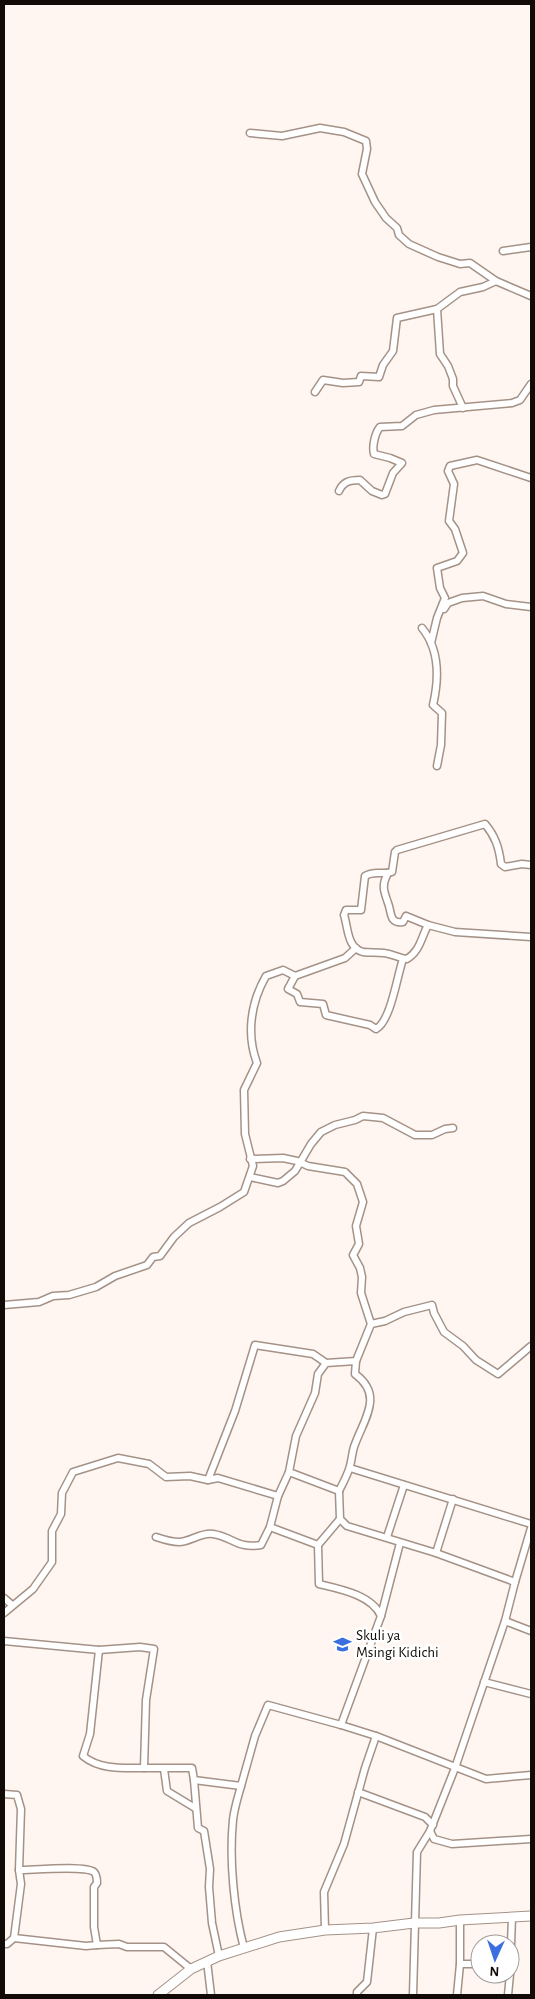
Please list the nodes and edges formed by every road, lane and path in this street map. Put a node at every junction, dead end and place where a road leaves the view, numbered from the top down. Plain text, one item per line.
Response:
1 (250, 133) dead end
2 (531, 247) edge
3 (503, 251) dead end
4 (496, 281) junction
5 (531, 296) edge
6 (437, 309) junction
7 (531, 384) edge
8 (315, 392) dead end
9 (463, 408) junction
10 (531, 478) edge
11 (339, 491) dead end
12 (531, 606) edge
13 (437, 618) junction
14 (422, 628) dead end
15 (431, 643) junction
16 (437, 766) dead end
17 (531, 865) edge
18 (388, 873) junction
19 (428, 926) junction
20 (531, 937) edge
21 (356, 948) junction
22 (403, 959) junction
23 (295, 976) junction
24 (453, 1128) dead end
25 (250, 1159) junction
26 (300, 1164) junction
27 (250, 1178) junction
28 (4, 1305) edge
29 (372, 1324) junction
30 (531, 1346) edge
31 (356, 1361) junction
32 (326, 1363) junction
33 (350, 1468) junction
34 (289, 1472) junction
35 (208, 1480) junction
36 (404, 1486) junction
37 (339, 1490) junction
38 (278, 1496) junction
39 (453, 1499) junction
40 (340, 1519) junction
41 (531, 1526) edge
42 (270, 1527) junction
43 (156, 1537) dead end
44 (386, 1538) junction
45 (400, 1543) junction
46 (318, 1546) junction
47 (436, 1553) junction
48 (514, 1582) junction
49 (4, 1598) edge
50 (12, 1605) junction
51 (4, 1613) edge
52 (381, 1616) junction
53 (506, 1621) junction
54 (531, 1631) edge
55 (4, 1641) edge
56 (99, 1650) junction
57 (484, 1682) junction
58 (531, 1694) edge
59 (341, 1724) junction
60 (376, 1736) junction
61 (144, 1768) junction
62 (455, 1768) junction
63 (164, 1769) junction
64 (531, 1775) edge
65 (194, 1780) junction
66 (241, 1786) junction
67 (358, 1792) junction
68 (4, 1794) edge
69 (195, 1808) junction
70 (431, 1828) junction
71 (531, 1839) edge
72 (19, 1870) junction
73 (531, 1916) edge
74 (512, 1917) junction
75 (460, 1920) junction
76 (414, 1922) junction
77 (373, 1928) junction
78 (325, 1930) junction
79 (511, 1934) edge
80 (14, 1938) junction
81 (4, 1944) edge
82 (98, 1945) junction
83 (244, 1948) junction
84 (219, 1956) junction
85 (207, 1962) junction
86 (460, 1964) junction
87 (470, 1964) edge
88 (191, 1969) junction
89 (158, 1995) edge
90 (212, 1995) edge
91 (357, 1995) edge
92 (414, 1995) edge
93 (457, 1995) edge

1 - 4 street
2 - 3 street
4 - 5 street
4 - 6 street
6 - 8 street
6 - 9 street
7 - 9 street
9 - 11 street
10 - 13 street
12 - 13 street
13 - 15 street
14 - 15 street
15 - 16 street
17 - 18 street
18 - 19 street
18 - 21 street
19 - 20 street
19 - 22 street
21 - 22 street
21 - 23 street
22 - 23 street
23 - 25 street
24 - 26 street
25 - 26 street
25 - 27 street
26 - 27 street
26 - 29 street
27 - 28 street
29 - 30 street
29 - 31 street
31 - 32 street
31 - 33 street
32 - 34 street
32 - 35 street
33 - 36 street
33 - 37 street
34 - 37 street
34 - 38 street
35 - 38 street
35 - 50 street
36 - 39 street
36 - 44 street
37 - 40 street
38 - 42 street
39 - 41 street
39 - 47 street
40 - 44 street
40 - 46 street
41 - 48 street
42 - 43 street
42 - 46 street
44 - 45 street
45 - 47 street
45 - 52 street
46 - 52 street
47 - 48 street
48 - 53 street
49 - 50 street
50 - 51 street
52 - 59 street
53 - 54 street
53 - 57 street
55 - 56 street
56 - 61 street
56 - 61 street
57 - 58 street
57 - 62 street
59 - 60 street
59 - 66 street
60 - 62 street
60 - 67 street
61 - 63 street
62 - 64 street
62 - 70 street
63 - 65 street
63 - 69 street
65 - 66 street
65 - 69 street
66 - 83 street
67 - 70 street
67 - 78 street
68 - 72 street
69 - 84 street
70 - 71 street
70 - 76 street
72 - 80 street
72 - 82 street
73 - 74 street
74 - 75 street
74 - 79 street
75 - 76 street
75 - 86 street
76 - 77 street
76 - 92 street
77 - 78 street
77 - 91 street
78 - 83 street
80 - 81 street
80 - 82 street
82 - 88 street
83 - 84 street
84 - 85 street
85 - 88 street
85 - 90 street
86 - 87 street
86 - 93 street
88 - 89 street

